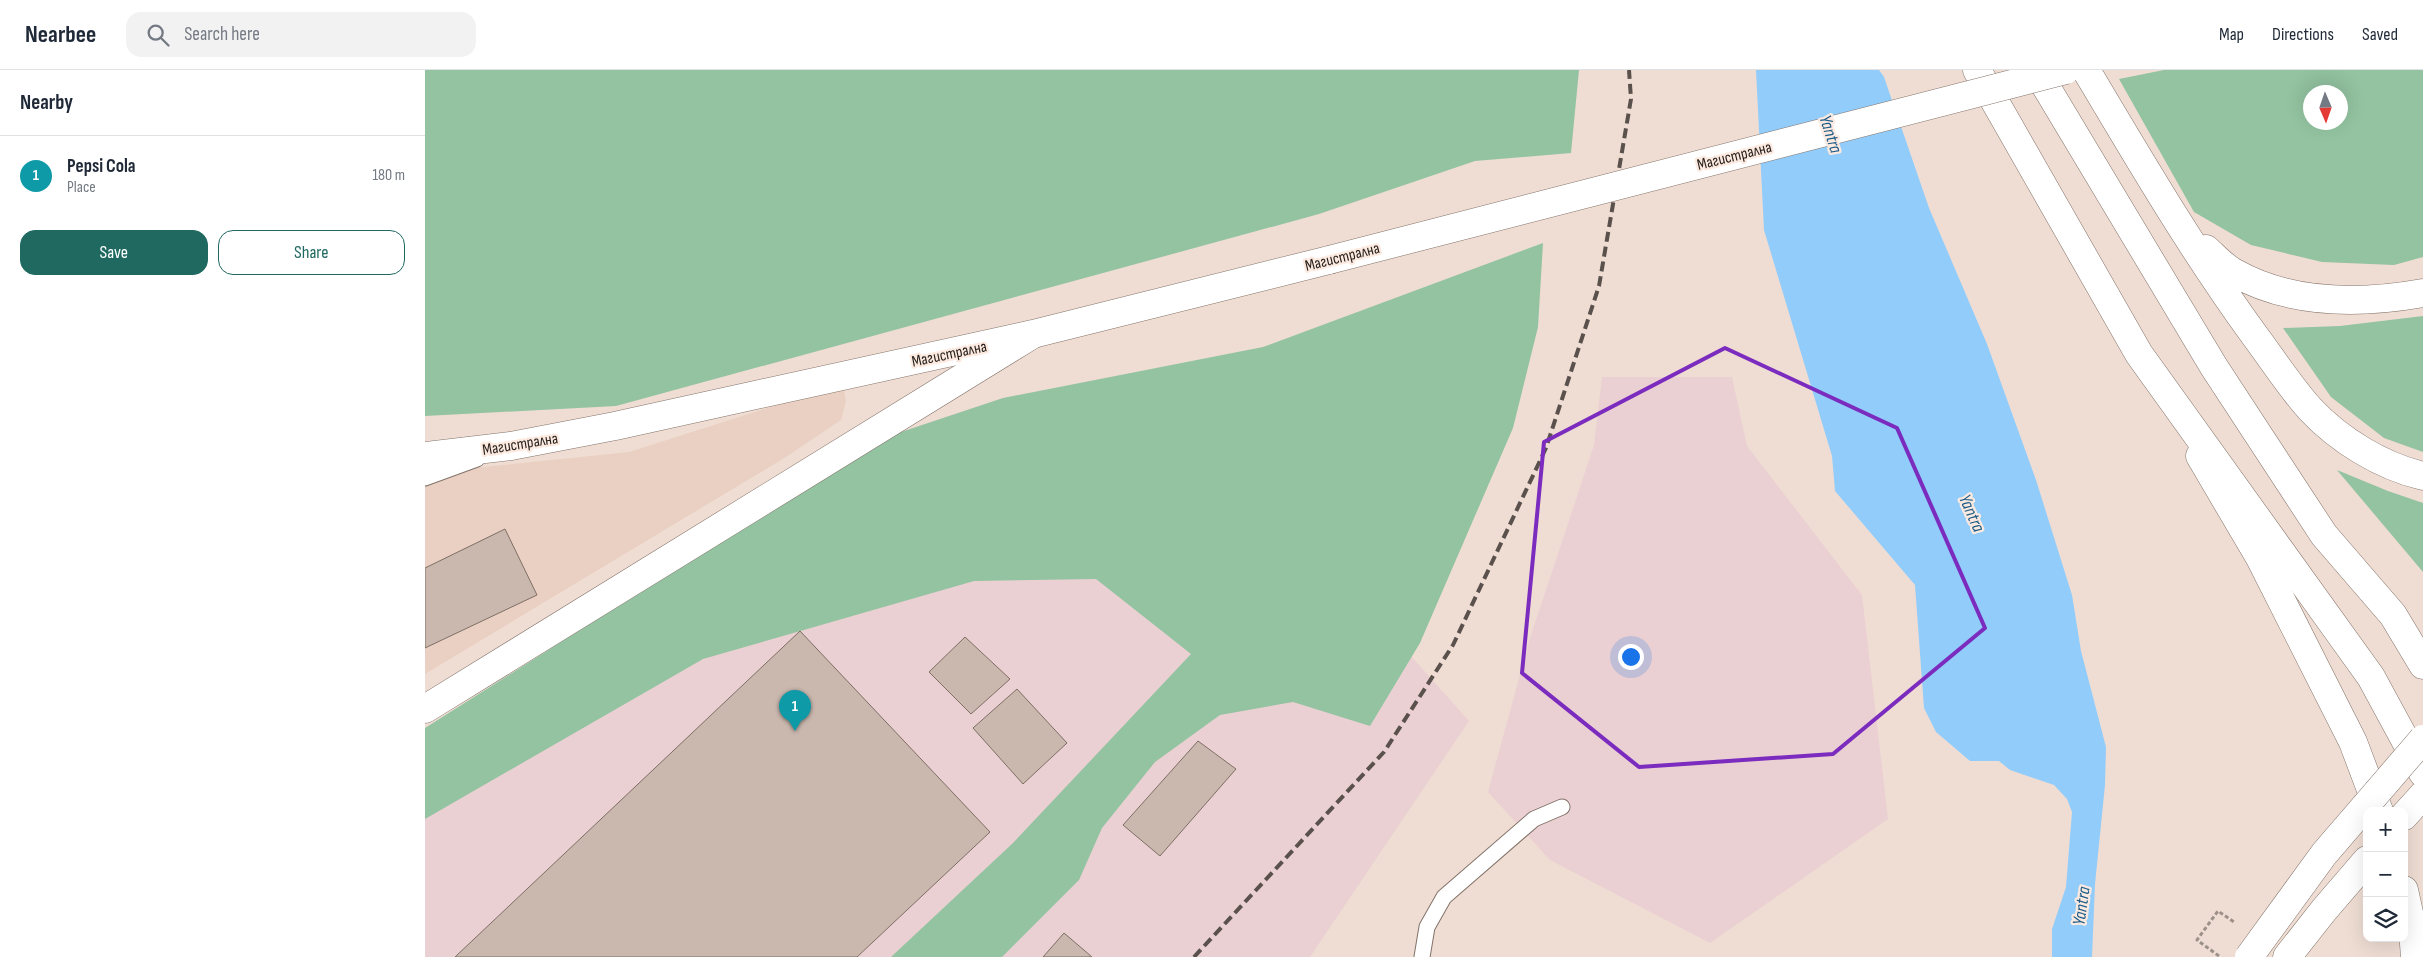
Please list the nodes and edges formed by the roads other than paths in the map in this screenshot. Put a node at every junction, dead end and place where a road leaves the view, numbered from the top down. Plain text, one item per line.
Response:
1 (1977, 70) edge
2 (2036, 70) edge
3 (2066, 70) edge
4 (2087, 70) edge
5 (2179, 227) junction
6 (2423, 293) edge
7 (1033, 334) junction
8 (2139, 354) junction
9 (615, 426) junction
10 (425, 439) edge
11 (511, 446) junction
12 (425, 456) edge
13 (2423, 476) edge
14 (425, 478) edge
15 (2324, 535) junction
16 (2423, 631) edge
17 (2423, 665) edge
18 (425, 709) edge
19 (2423, 739) edge
20 (2423, 774) edge
21 (2423, 795) edge
22 (1562, 807) dead end
23 (2377, 807) edge
24 (2408, 812) edge
25 (2363, 865) edge
26 (2406, 897) edge
27 (2237, 954) edge
28 (1422, 957) edge
29 (2287, 957) edge
30 (2415, 957) edge

1 - 8 main road
2 - 15 main road
3 - 7 main road, Магистрална, bridge
4 - 5 main road
5 - 6 main road
5 - 13 main road
7 - 9 main road, Магистрална
7 - 18 main road
8 - 20 main road
8 - 23 main road
9 - 10 main road, Магистрална
9 - 11 main road, Магистрална
11 - 12 main road, Магистрална
11 - 14 lane
15 - 16 main road
15 - 17 main road
19 - 27 main road, bridge
21 - 24 main road
22 - 28 lane
25 - 29 main road
26 - 30 main road

